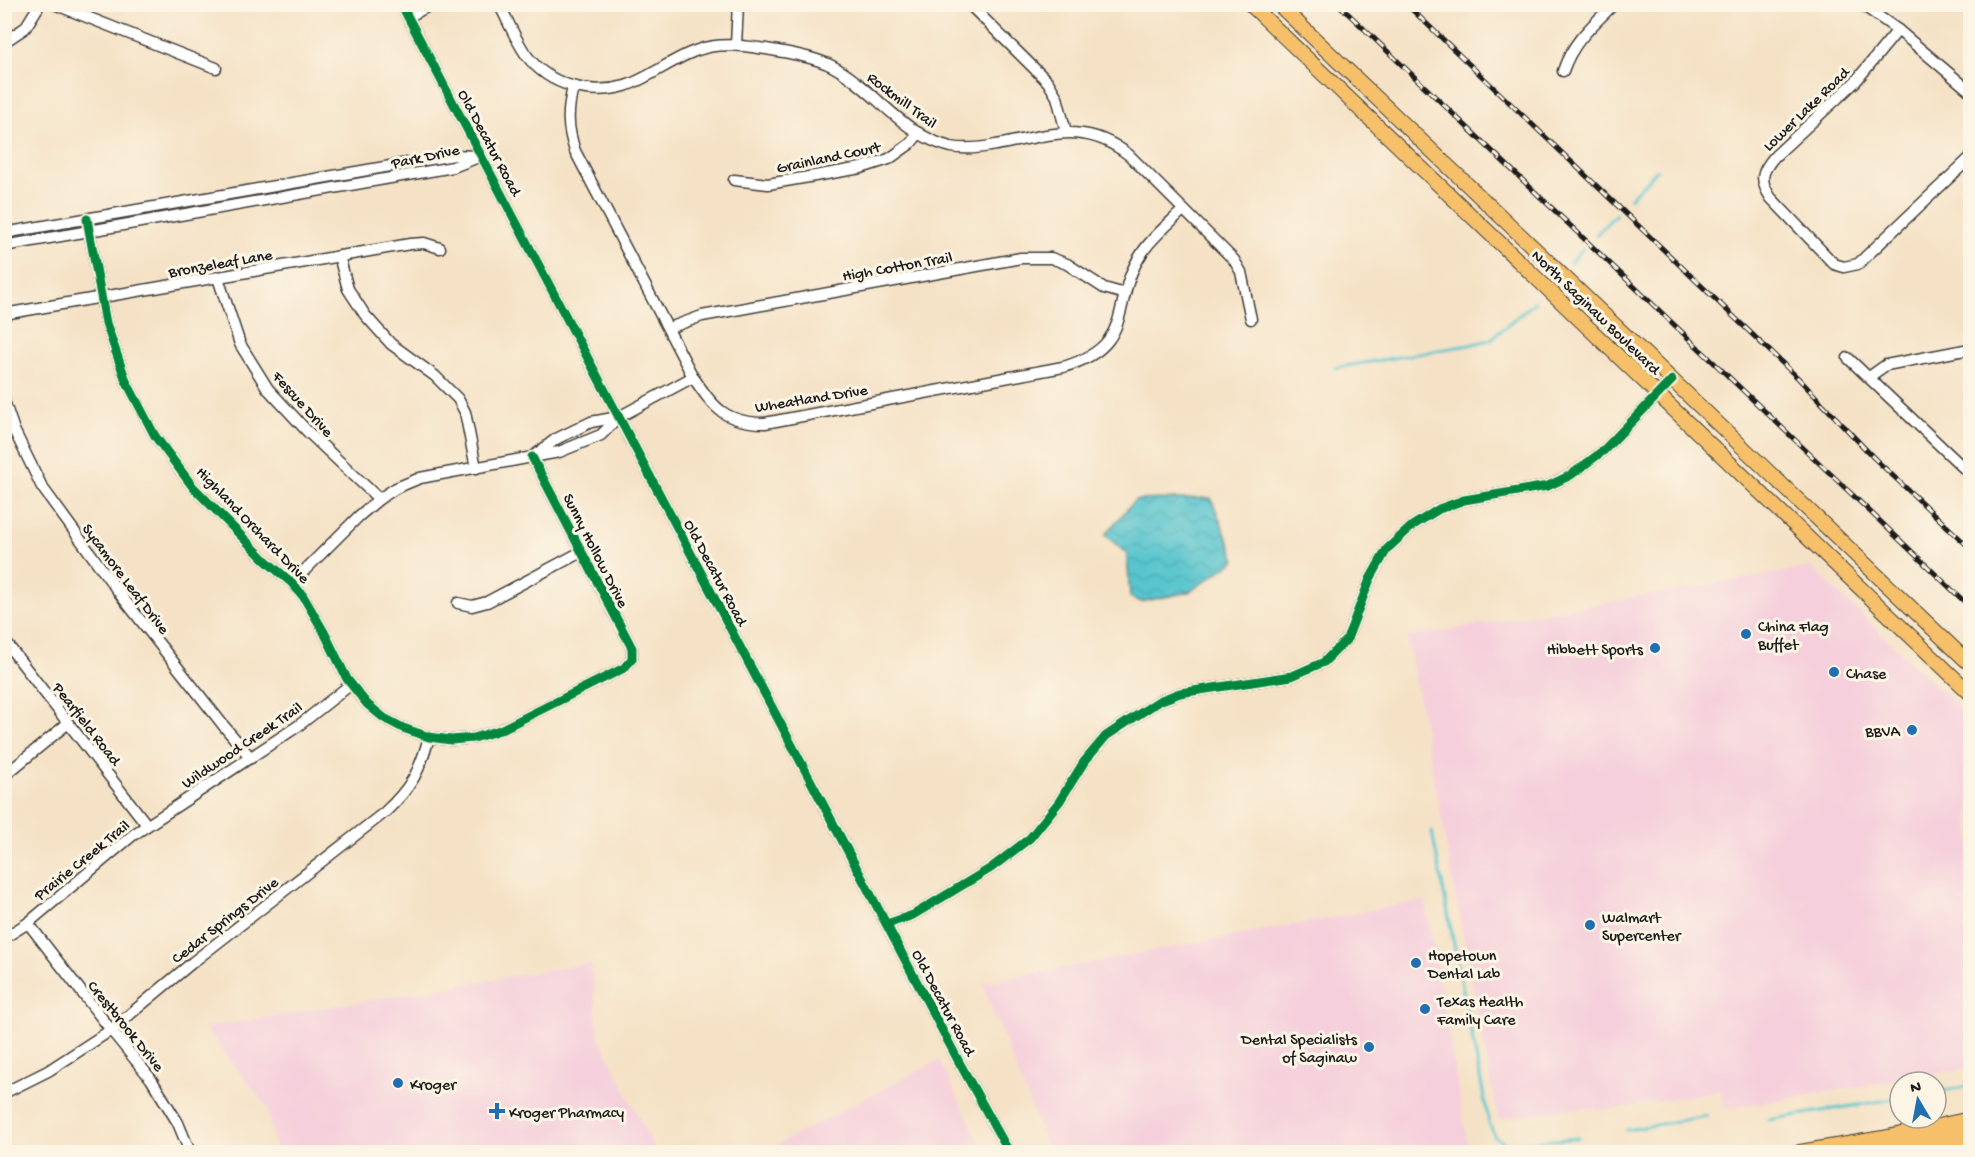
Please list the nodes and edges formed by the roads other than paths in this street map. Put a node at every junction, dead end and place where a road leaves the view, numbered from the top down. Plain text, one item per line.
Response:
1 (40, 4) edge
2 (54, 4) edge
3 (401, 4) edge
4 (432, 4) edge
5 (499, 4) edge
6 (738, 4) edge
7 (969, 4) edge
8 (1250, 4) edge
9 (1278, 4) edge
10 (1614, 4) edge
11 (1861, 4) edge
12 (408, 17) junction
13 (1898, 30) junction
14 (4, 42) edge
15 (736, 45) junction
16 (216, 68) dead end
17 (1563, 71) dead end
18 (573, 87) junction
19 (1971, 91) edge
20 (1066, 132) junction
21 (919, 134) junction
22 (481, 156) junction
23 (1971, 158) edge
24 (734, 180) dead end
25 (1183, 210) junction
26 (87, 219) junction
27 (89, 231) junction
28 (4, 233) edge
29 (4, 246) edge
30 (440, 248) dead end
31 (339, 256) junction
32 (218, 278) junction
33 (1125, 294) junction
34 (100, 298) junction
35 (4, 314) edge
36 (1251, 319) dead end
37 (669, 328) junction
38 (1971, 349) edge
39 (1848, 358) dead end
40 (693, 376) junction
41 (1869, 377) junction
42 (1672, 380) junction
43 (1659, 394) junction
44 (4, 401) edge
45 (619, 417) junction
46 (532, 457) junction
47 (476, 468) junction
48 (1971, 474) edge
49 (379, 499) junction
50 (581, 552) junction
51 (292, 583) junction
52 (458, 603) dead end
53 (4, 640) edge
54 (632, 659) joint
55 (1971, 664) edge
56 (350, 685) junction
57 (1971, 693) edge
58 (68, 724) junction
59 (429, 737) junction
60 (251, 758) junction
61 (4, 776) edge
62 (147, 825) junction
63 (28, 923) junction
64 (887, 924) junction
65 (4, 938) edge
66 (111, 1030) junction
67 (4, 1093) edge
68 (1971, 1119) edge
69 (1971, 1132) edge
70 (1971, 1144) edge
71 (1828, 1148) junction
72 (190, 1152) edge
73 (1009, 1152) edge
74 (1800, 1152) edge
75 (1924, 1152) edge

1 - 14 street
2 - 16 street
3 - 12 street, Old Decatur Road
4 - 12 street
5 - 18 street, Rockmill Trail
6 - 15 street
7 - 20 street
8 - 43 main road, North Saginaw Boulevard
9 - 42 main road, North Saginaw Boulevard
10 - 17 street
11 - 13 street
12 - 22 street, Old Decatur Road
13 - 19 street
13 - 23 street, Lower Lake Road
15 - 18 street, Rockmill Trail
15 - 21 street, Rockmill Trail
18 - 37 street, Wheatland Drive
20 - 21 street, Rockmill Trail
20 - 25 street, Rockmill Trail
21 - 24 street, Grainland Court
22 - 26 street, Park Drive
22 - 27 street, Park Drive
22 - 45 street, Old Decatur Road
25 - 33 street, Wheatland Drive
25 - 36 street, Rockmill Trail
26 - 27 street, Highland Orchard Drive
26 - 28 street, Park Drive
27 - 29 street, Park Drive
27 - 34 street, Highland Orchard Drive
30 - 31 street, Bronzeleaf Lane
31 - 32 street, Bronzeleaf Lane
31 - 47 street
32 - 34 street, Bronzeleaf Lane
32 - 49 street, Fescue Drive
33 - 37 street, High Cotton Trail
33 - 40 street, Wheatland Drive
34 - 35 street, Bronzeleaf Lane
34 - 51 street, Highland Orchard Drive
37 - 40 street, Wheatland Drive
38 - 41 street
39 - 41 street
40 - 45 street
41 - 48 street
42 - 43 street
42 - 55 main road, North Saginaw Boulevard
43 - 57 main road, North Saginaw Boulevard
43 - 64 street
44 - 60 street, Sycamore Leaf Drive
45 - 46 street
45 - 46 street
45 - 64 street, Old Decatur Road
46 - 47 street
46 - 50 street, Sunny Hollow Drive
47 - 49 street
49 - 51 street
50 - 52 street
50 - 54 street, Sunny Hollow Drive
51 - 56 street, Highland Orchard Drive
53 - 58 street, Pearfield Road
54 - 59 street, Highland Orchard Drive
56 - 59 street, Highland Orchard Drive
56 - 60 street, Wildwood Creek Trail
58 - 61 street
58 - 62 street, Pearfield Road
59 - 66 street, Cedar Springs Drive
60 - 62 street, Wildwood Creek Trail
62 - 63 street, Prairie Creek Trail
63 - 65 street, Prairie Creek Trail
63 - 66 street, Crestbrook Drive
64 - 73 street, Old Decatur Road
66 - 67 street, Cedar Springs Drive
66 - 72 street, Crestbrook Drive
68 - 71 main road
69 - 71 main road
70 - 75 main road
71 - 74 main road

